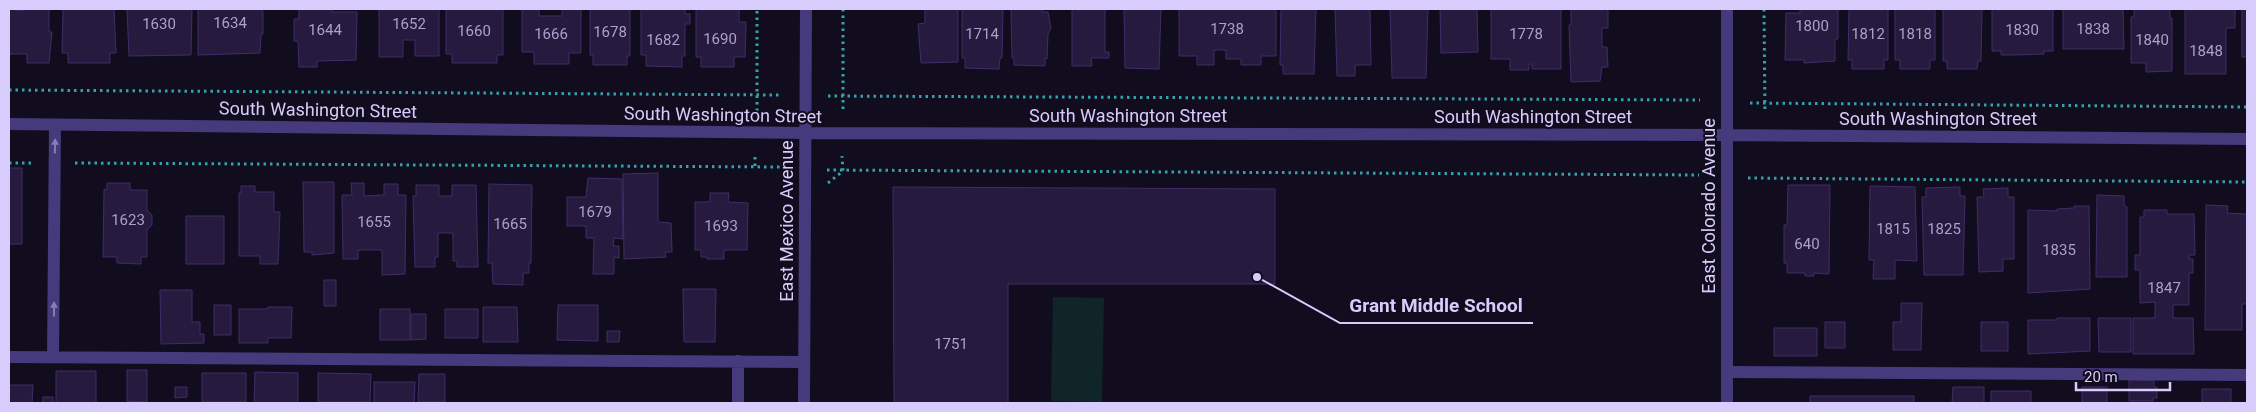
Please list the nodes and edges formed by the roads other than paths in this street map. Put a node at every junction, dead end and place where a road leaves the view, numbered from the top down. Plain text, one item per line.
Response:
1 (806, 9) edge
2 (1727, 9) edge
3 (9, 124) edge
4 (55, 125) junction
5 (805, 133) junction
6 (1727, 135) junction
7 (2247, 139) edge
8 (9, 357) edge
9 (53, 357) junction
10 (738, 361) junction
11 (804, 362) junction
12 (1727, 372) junction
13 (2247, 375) edge
14 (738, 403) edge
15 (804, 403) edge
16 (1727, 403) edge

1 - 5 street, East Mexico Avenue
2 - 6 street, East Colorado Avenue
3 - 4 street, South Washington Street
4 - 5 street, South Washington Street
9 -> 4 street
5 - 6 street, South Washington Street
5 - 11 street, East Mexico Avenue
6 - 7 street, South Washington Street
6 - 12 street, East Colorado Avenue
8 - 9 street
9 - 10 street
10 - 11 street
10 - 14 street
11 - 15 street, East Mexico Avenue
12 - 13 street
12 - 16 street, East Colorado Avenue

